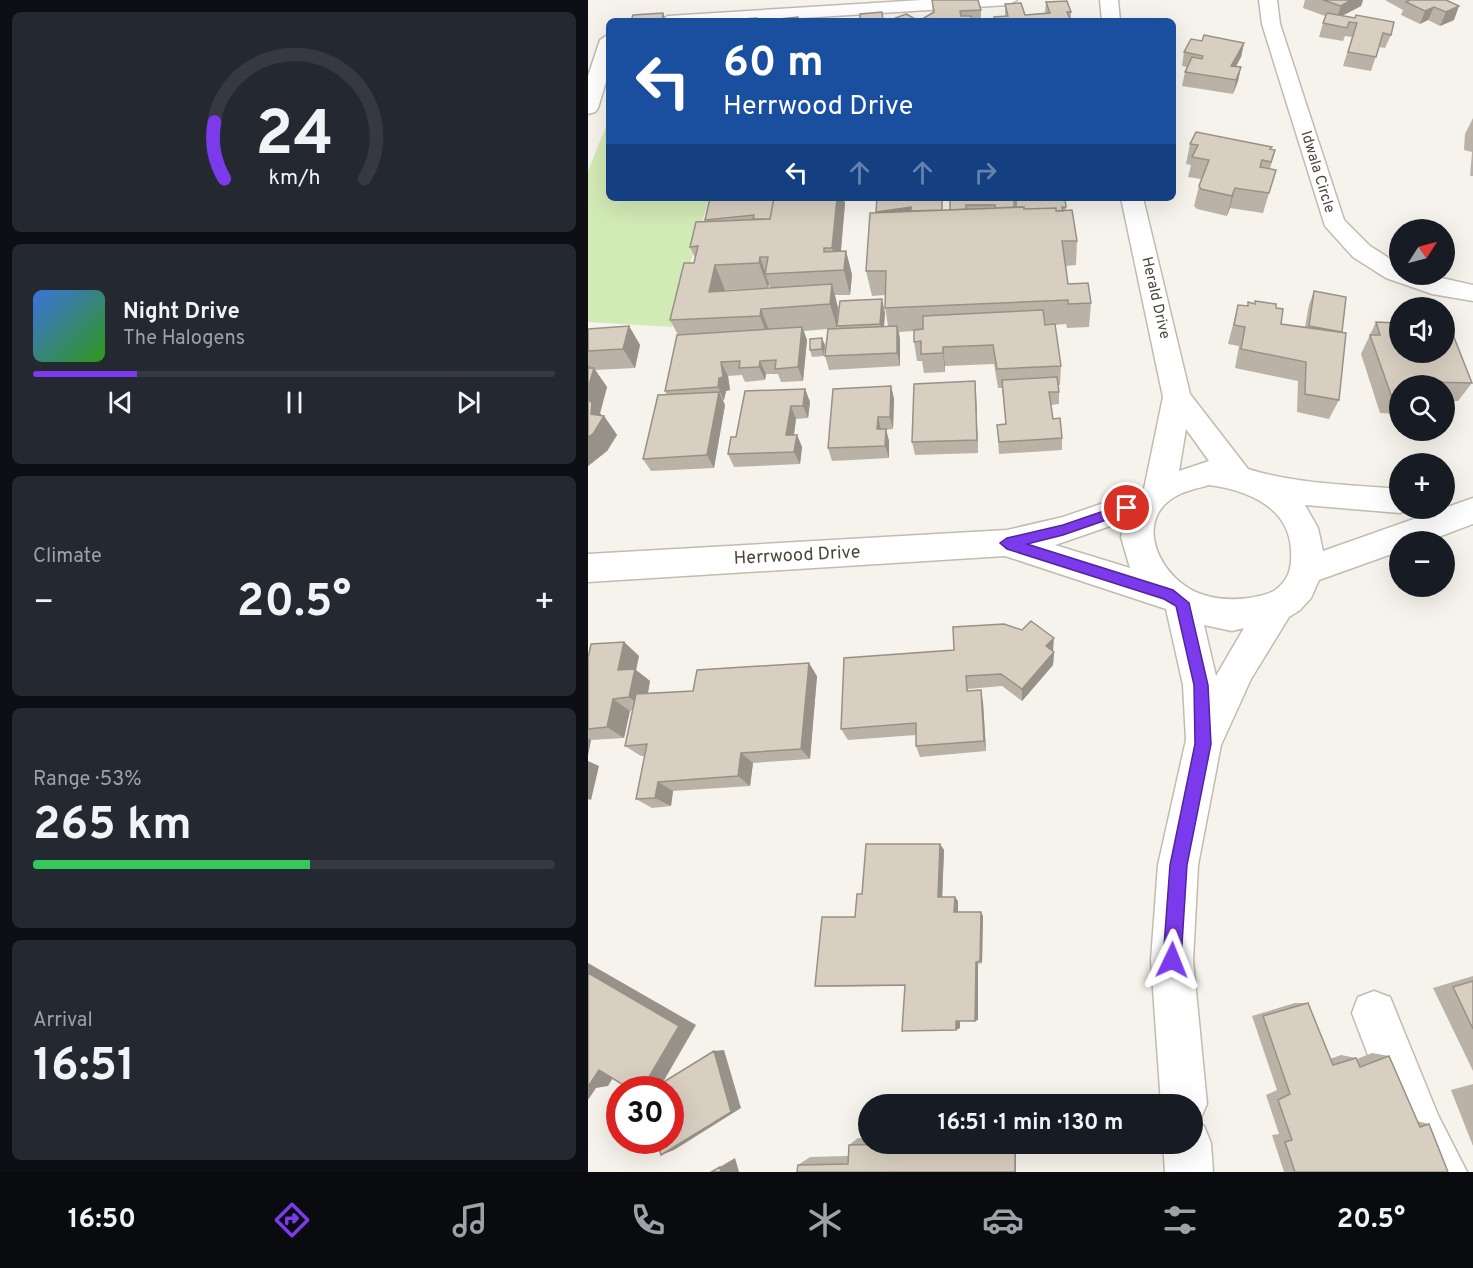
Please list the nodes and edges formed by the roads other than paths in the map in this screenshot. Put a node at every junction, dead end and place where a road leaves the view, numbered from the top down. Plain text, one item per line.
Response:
1 (1008, 0) edge
2 (1109, 0) edge
3 (1268, 0) edge
4 (717, 18) edge
5 (1111, 18) edge
6 (606, 30) edge
7 (588, 108) edge
8 (1133, 201) edge
9 (1473, 293) edge
10 (1177, 397) junction
11 (1250, 481) junction
12 (1155, 494) junction
13 (1389, 500) edge
14 (1473, 501) edge
15 (1455, 502) edge
16 (1473, 511) edge
17 (1007, 543) junction
18 (588, 568) edge
19 (1308, 570) junction
20 (1175, 599) junction
21 (1277, 606) junction
22 (1203, 744) junction
23 (1374, 1013) dead end
24 (1183, 1094) edge
25 (1188, 1154) edge
26 (1189, 1172) edge
27 (1443, 1172) edge

1 - 4 street
2 - 5 street
3 - 9 street, Idwala Circle
6 - 7 street
8 - 10 street, Herald Drive
10 - 11 street, Herald Drive
10 - 12 street, Herald Drive
11 - 12 street
11 - 13 street
11 - 19 street
12 - 17 street, Herrwood Drive
12 - 20 street
14 - 15 street
16 - 19 street
17 - 18 street, Herrwood Drive
17 - 20 street, Herrwood Drive
19 - 21 street
20 - 21 street
20 - 22 street
21 - 22 street
22 - 24 street
23 - 27 street
25 - 26 street

